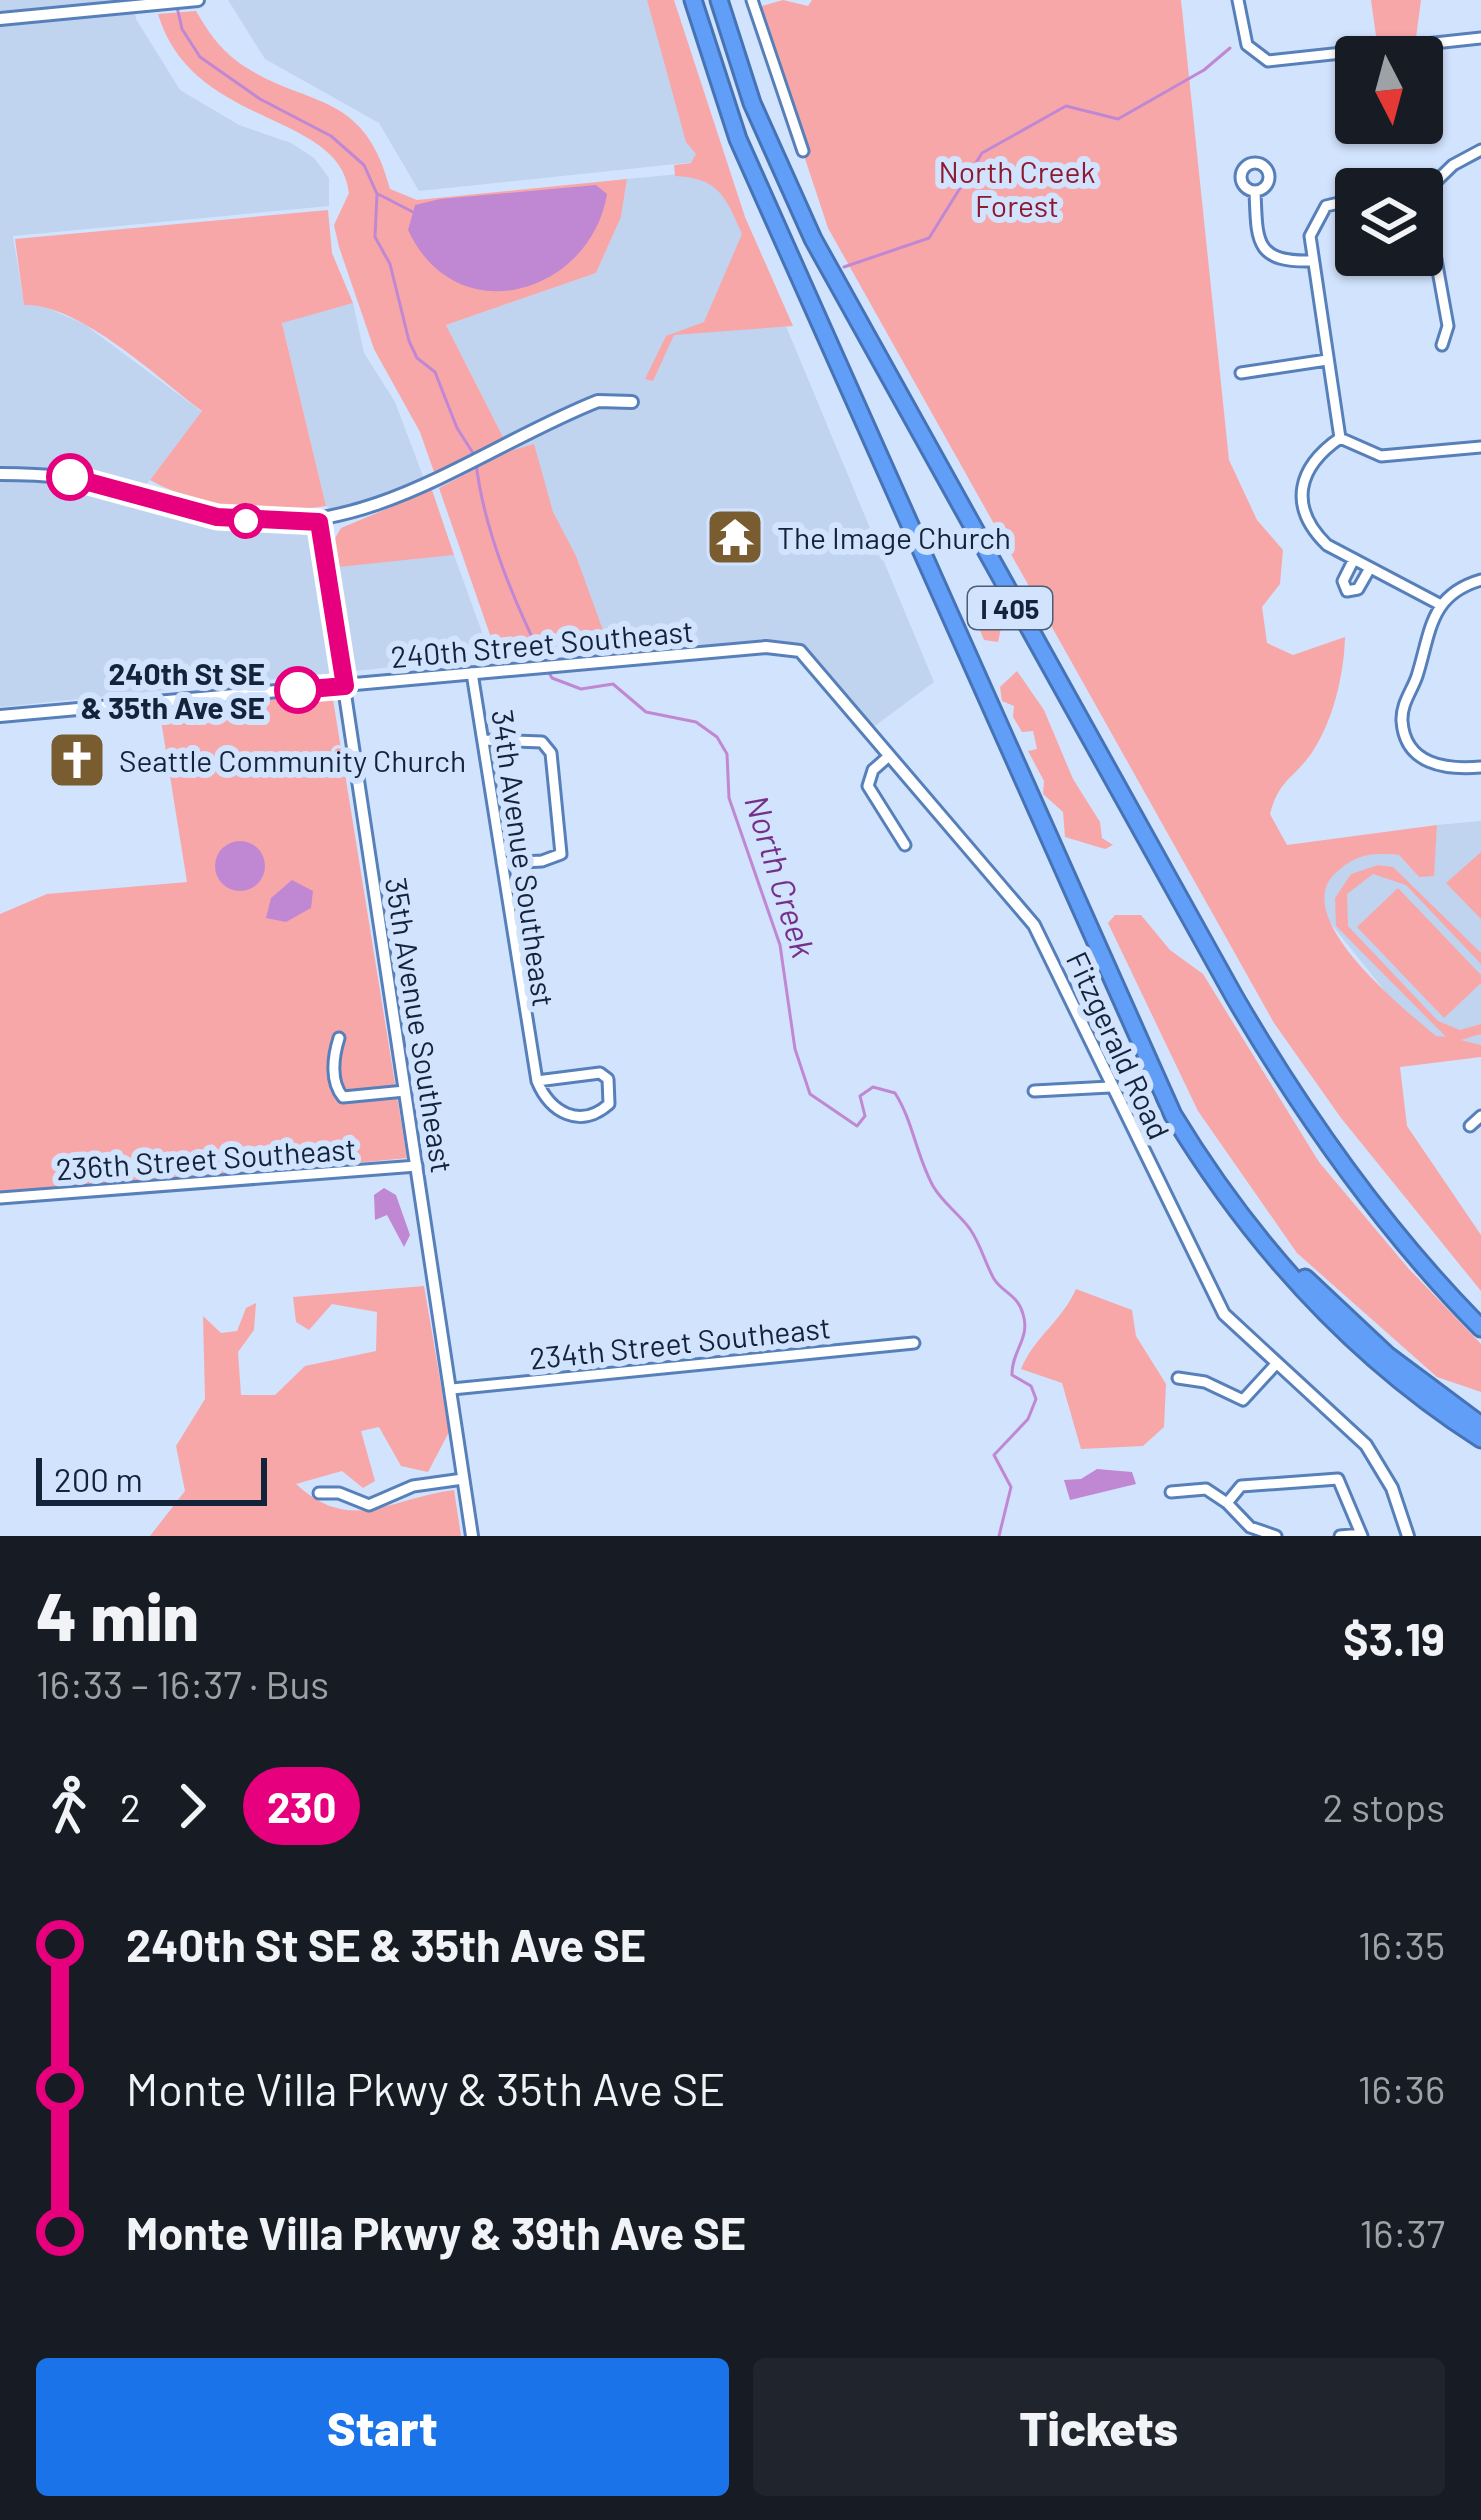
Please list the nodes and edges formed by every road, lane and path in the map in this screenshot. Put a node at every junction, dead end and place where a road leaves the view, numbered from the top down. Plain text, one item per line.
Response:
1 (198, 0) edge
2 (697, 0) edge
3 (716, 0) edge
4 (752, 0) edge
5 (1238, 0) edge
6 (185, 1) edge
7 (0, 19) edge
8 (1481, 38) edge
9 (1481, 150) edge
10 (803, 151) dead end
11 (1443, 174) edge
12 (1255, 191) dead end
13 (1335, 203) edge
14 (1313, 261) junction
15 (1439, 276) edge
16 (1442, 345) dead end
17 (1327, 360) junction
18 (1240, 373) dead end
19 (632, 402) dead end
20 (1340, 438) junction
21 (1481, 447) edge
22 (0, 474) edge
23 (319, 522) junction
24 (1354, 559) junction
25 (1370, 568) junction
26 (1481, 580) edge
27 (1439, 604) junction
28 (800, 651) joint
29 (472, 673) junction
30 (345, 686) junction
31 (0, 716) edge
32 (484, 740) junction
33 (889, 756) junction
34 (1481, 767) edge
35 (904, 845) dead end
36 (502, 863) junction
37 (1141, 1035) junction
38 (339, 1038) dead end
39 (536, 1081) junction
40 (1110, 1087) junction
41 (405, 1091) junction
42 (1034, 1091) dead end
43 (1481, 1116) edge
44 (1470, 1126) dead end
45 (417, 1166) junction
46 (0, 1198) edge
47 (1481, 1328) edge
48 (914, 1343) dead end
49 (1277, 1364) junction
50 (1178, 1378) dead end
51 (452, 1389) junction
52 (1481, 1425) edge
53 (1481, 1439) edge
54 (464, 1479) junction
55 (1171, 1492) dead end
56 (319, 1493) dead end
57 (1227, 1503) junction
58 (1361, 1535) edge
59 (472, 1536) edge
60 (1276, 1536) edge
61 (1340, 1536) edge
62 (1408, 1536) edge

1 - 6 street
2 - 37 highway, I 405
3 - 47 highway, I 405
4 - 10 street
5 - 8 street
6 - 7 street
9 - 11 street
12 - 14 street
13 - 14 street
14 - 17 street
15 - 16 street
17 - 18 street
17 - 20 street
19 - 23 street
20 - 21 street
20 - 24 street
22 - 23 street
23 - 30 street, 35th Avenue Southeast
24 - 25 street
24 - 25 street
25 - 27 street
26 - 27 street
27 - 34 street
28 - 29 street, 240th Street Southeast
28 - 33 street, Fitzgerald Road
29 - 30 street, 240th Street Southeast
29 - 32 street, 34th Avenue Southeast
30 - 31 street, 240th Street Southeast
30 - 41 street, 35th Avenue Southeast
32 - 36 street, 34th Avenue Southeast
32 - 36 street
33 - 35 street
33 - 40 street, Fitzgerald Road
36 - 39 street, 34th Avenue Southeast
37 - 52 highway, I 405
37 - 53 highway, I 405
38 - 41 street
39 - 39 street
40 - 42 street
40 - 49 street, Fitzgerald Road
41 - 45 street, 35th Avenue Southeast
43 - 44 street
45 - 46 street, 236th Street Southeast
45 - 51 street, 35th Avenue Southeast
48 - 51 street, 234th Street Southeast
49 - 50 street
49 - 62 street, Fitzgerald Road
51 - 54 street, 35th Avenue Southeast
54 - 56 street
54 - 59 street, 35th Avenue Southeast
55 - 57 street
57 - 58 street
57 - 60 street
58 - 61 street

